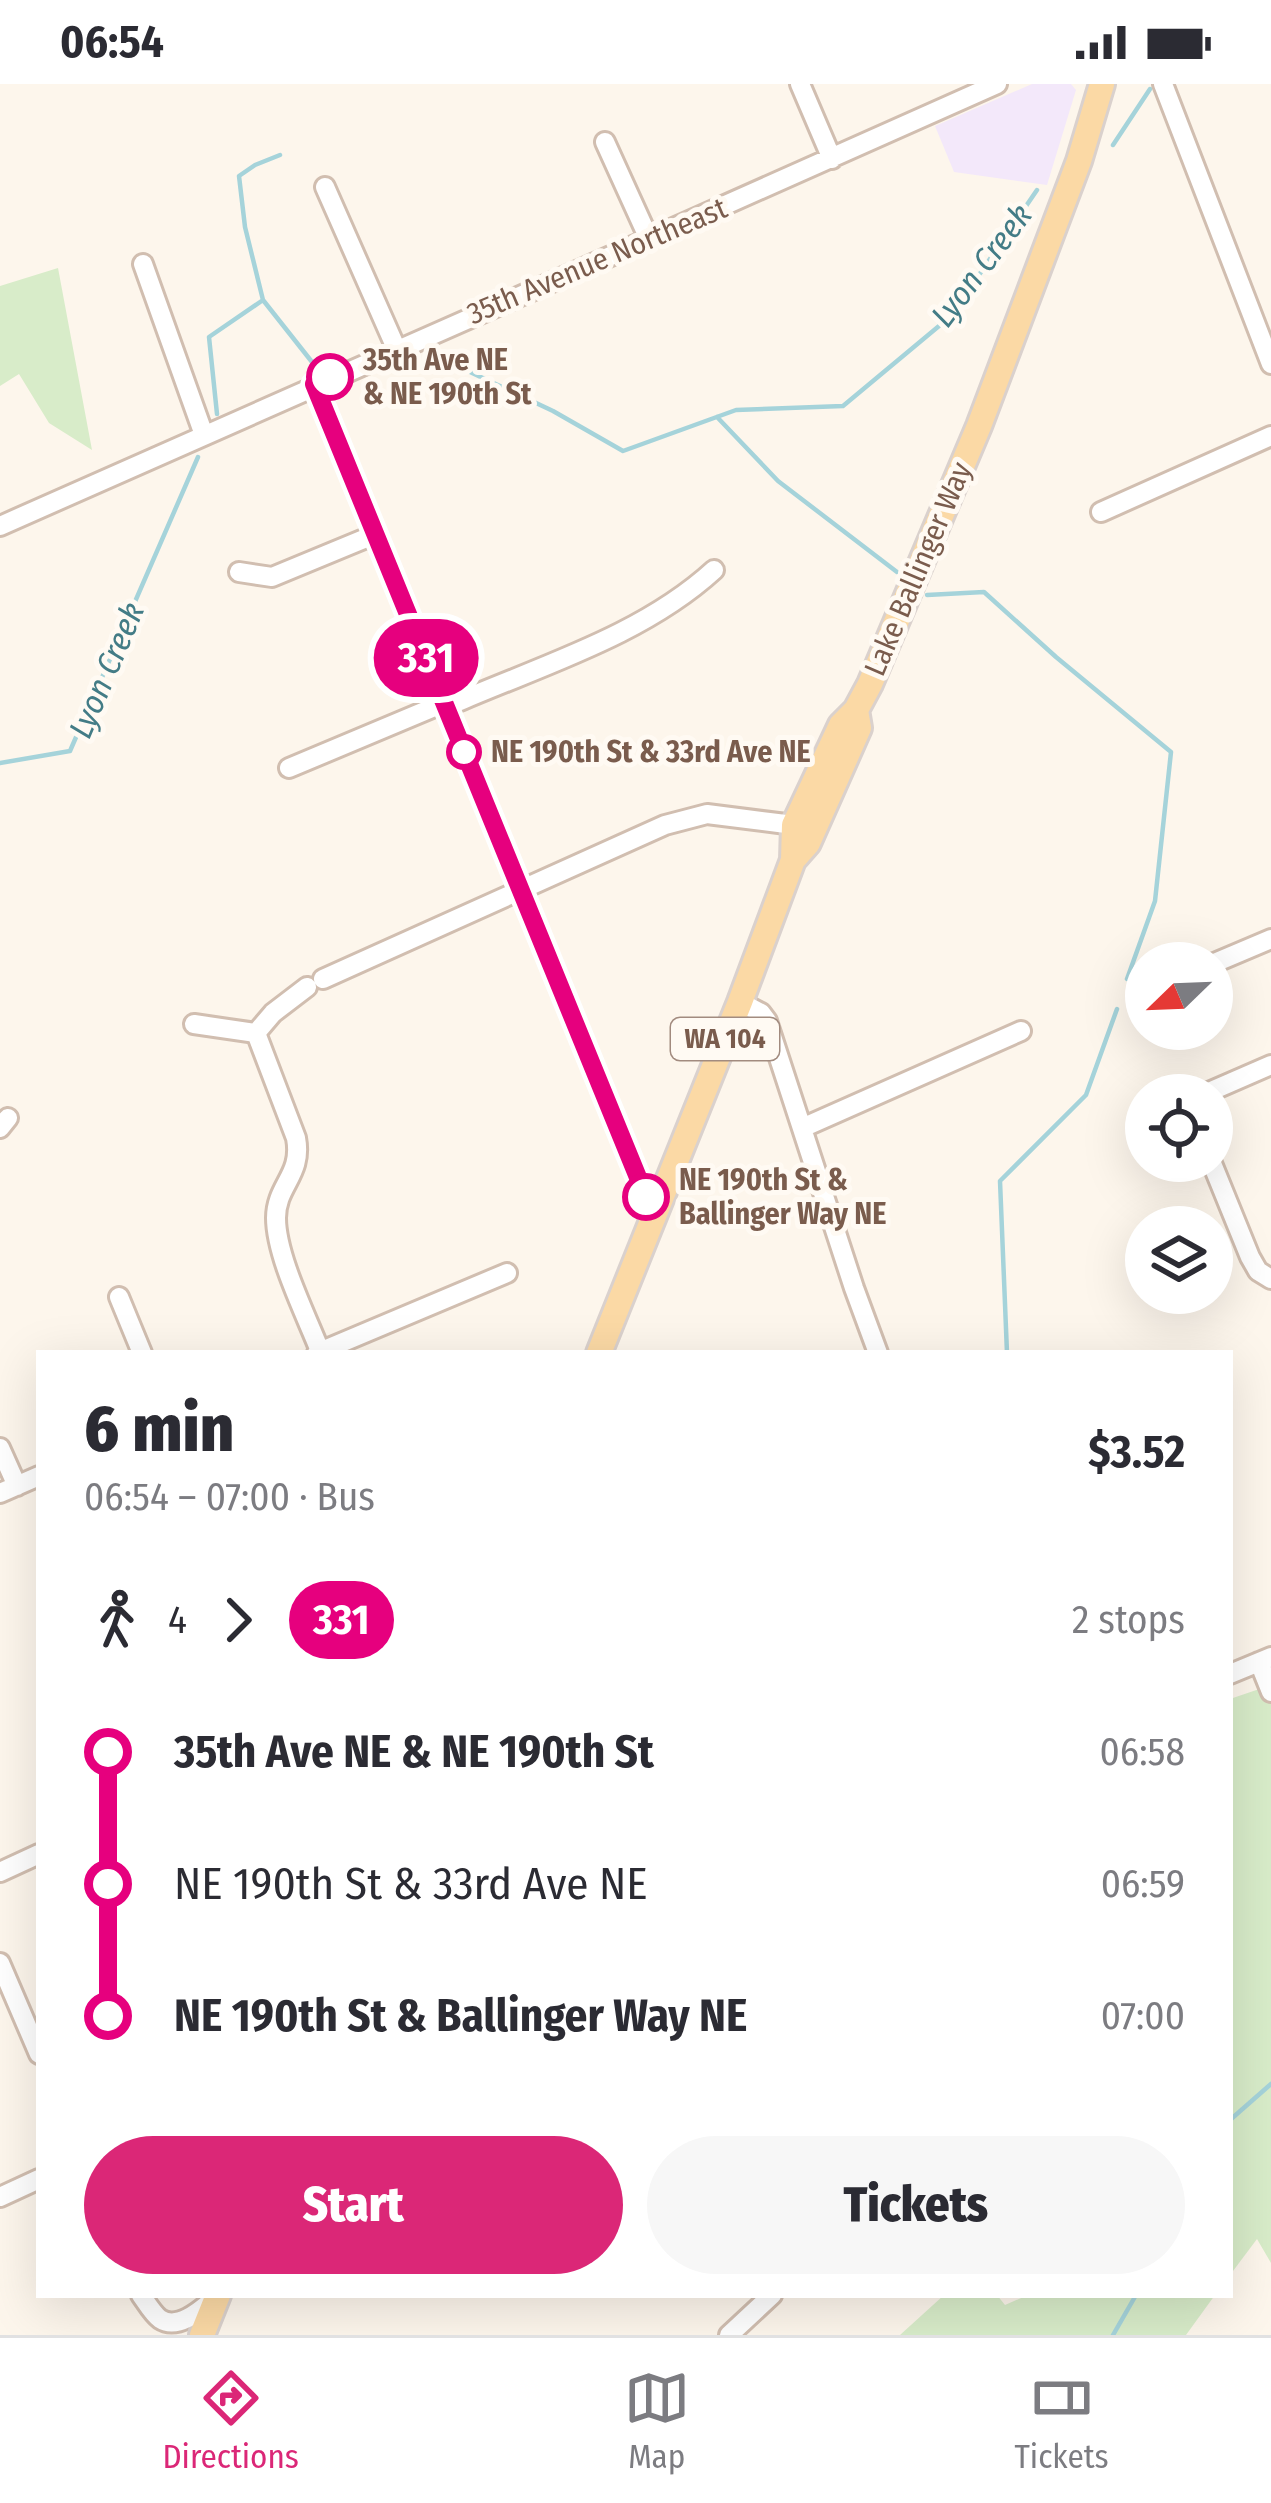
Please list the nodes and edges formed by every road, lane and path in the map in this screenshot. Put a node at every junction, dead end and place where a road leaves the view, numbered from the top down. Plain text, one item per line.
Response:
1 (800, 84) edge
2 (997, 84) edge
3 (1102, 84) edge
4 (1163, 84) edge
5 (605, 142) dead end
6 (832, 159) junction
7 (325, 187) dead end
8 (649, 239) junction
9 (143, 264) dead end
10 (1264, 325) edge
11 (396, 348) junction
12 (1271, 364) edge
13 (314, 384) junction
14 (204, 435) junction
15 (1271, 436) edge
16 (1101, 512) dead end
17 (0, 526) edge
18 (376, 534) junction
19 (714, 570) dead end
20 (239, 572) dead end
21 (444, 703) junction
22 (856, 710) junction
23 (289, 768) dead end
24 (794, 825) junction
25 (793, 860) junction
26 (521, 892) junction
27 (1271, 938) edge
28 (1233, 955) edge
29 (740, 1002) junction
30 (194, 1024) dead end
31 (1021, 1031) dead end
32 (256, 1034) junction
33 (1271, 1065) edge
34 (1233, 1082) edge
35 (802, 1128) junction
36 (1220, 1182) edge
37 (653, 1216) junction
38 (507, 1273) dead end
39 (1271, 1279) edge
40 (119, 1297) dead end
41 (141, 1350) edge
42 (317, 1350) edge
43 (323, 1350) edge
44 (600, 1350) edge
45 (877, 1350) edge
46 (0, 1448) edge
47 (36, 1477) edge
48 (8, 1490) edge
49 (1265, 1660) edge
50 (1233, 1673) edge
51 (1271, 1692) edge
52 (36, 1855) edge
53 (0, 1872) edge
54 (0, 1965) edge
55 (36, 2047) edge
56 (36, 2180) edge
57 (0, 2197) edge
58 (141, 2298) edge
59 (142, 2298) edge
60 (215, 2298) edge
61 (217, 2298) edge
62 (770, 2298) edge
63 (753, 2325) edge
64 (155, 2335) edge
65 (202, 2335) edge
66 (728, 2335) edge

1 - 6 street
2 - 6 street, 35th Avenue Northeast
3 - 22 main road, Lake Ballinger Way / WA 104
4 - 10 street
5 - 8 street
6 - 8 street, 35th Avenue Northeast
7 - 11 street
8 - 11 street, 35th Avenue Northeast
9 - 14 street
10 - 12 street
11 - 13 street, 35th Avenue Northeast
13 - 14 street, 35th Avenue Northeast
13 - 18 street
14 - 17 street, 35th Avenue Northeast
15 - 16 street
18 - 20 street
18 - 21 street
19 - 21 street
21 - 23 street
21 - 26 street
22 - 24 main road, Lake Ballinger Way / WA 104
22 - 25 main road, Lake Ballinger Way / WA 104
24 - 25 main road, Lake Ballinger Way / WA 104
24 - 26 street
25 - 29 main road, WA 104
26 - 32 street
26 - 37 street
27 - 28 street
29 - 35 street
29 - 37 main road, WA 104
30 - 32 street
31 - 35 street
32 - 42 street
33 - 34 street
35 - 45 street
36 - 39 street
37 - 44 main road, WA 104
38 - 43 street
40 - 41 street
46 - 48 street
47 - 48 street
49 - 50 street
49 - 51 street
52 - 53 street
54 - 55 street
56 - 57 street
58 - 64 street
59 - 60 street
61 - 65 main road
62 - 63 street
63 - 66 street

